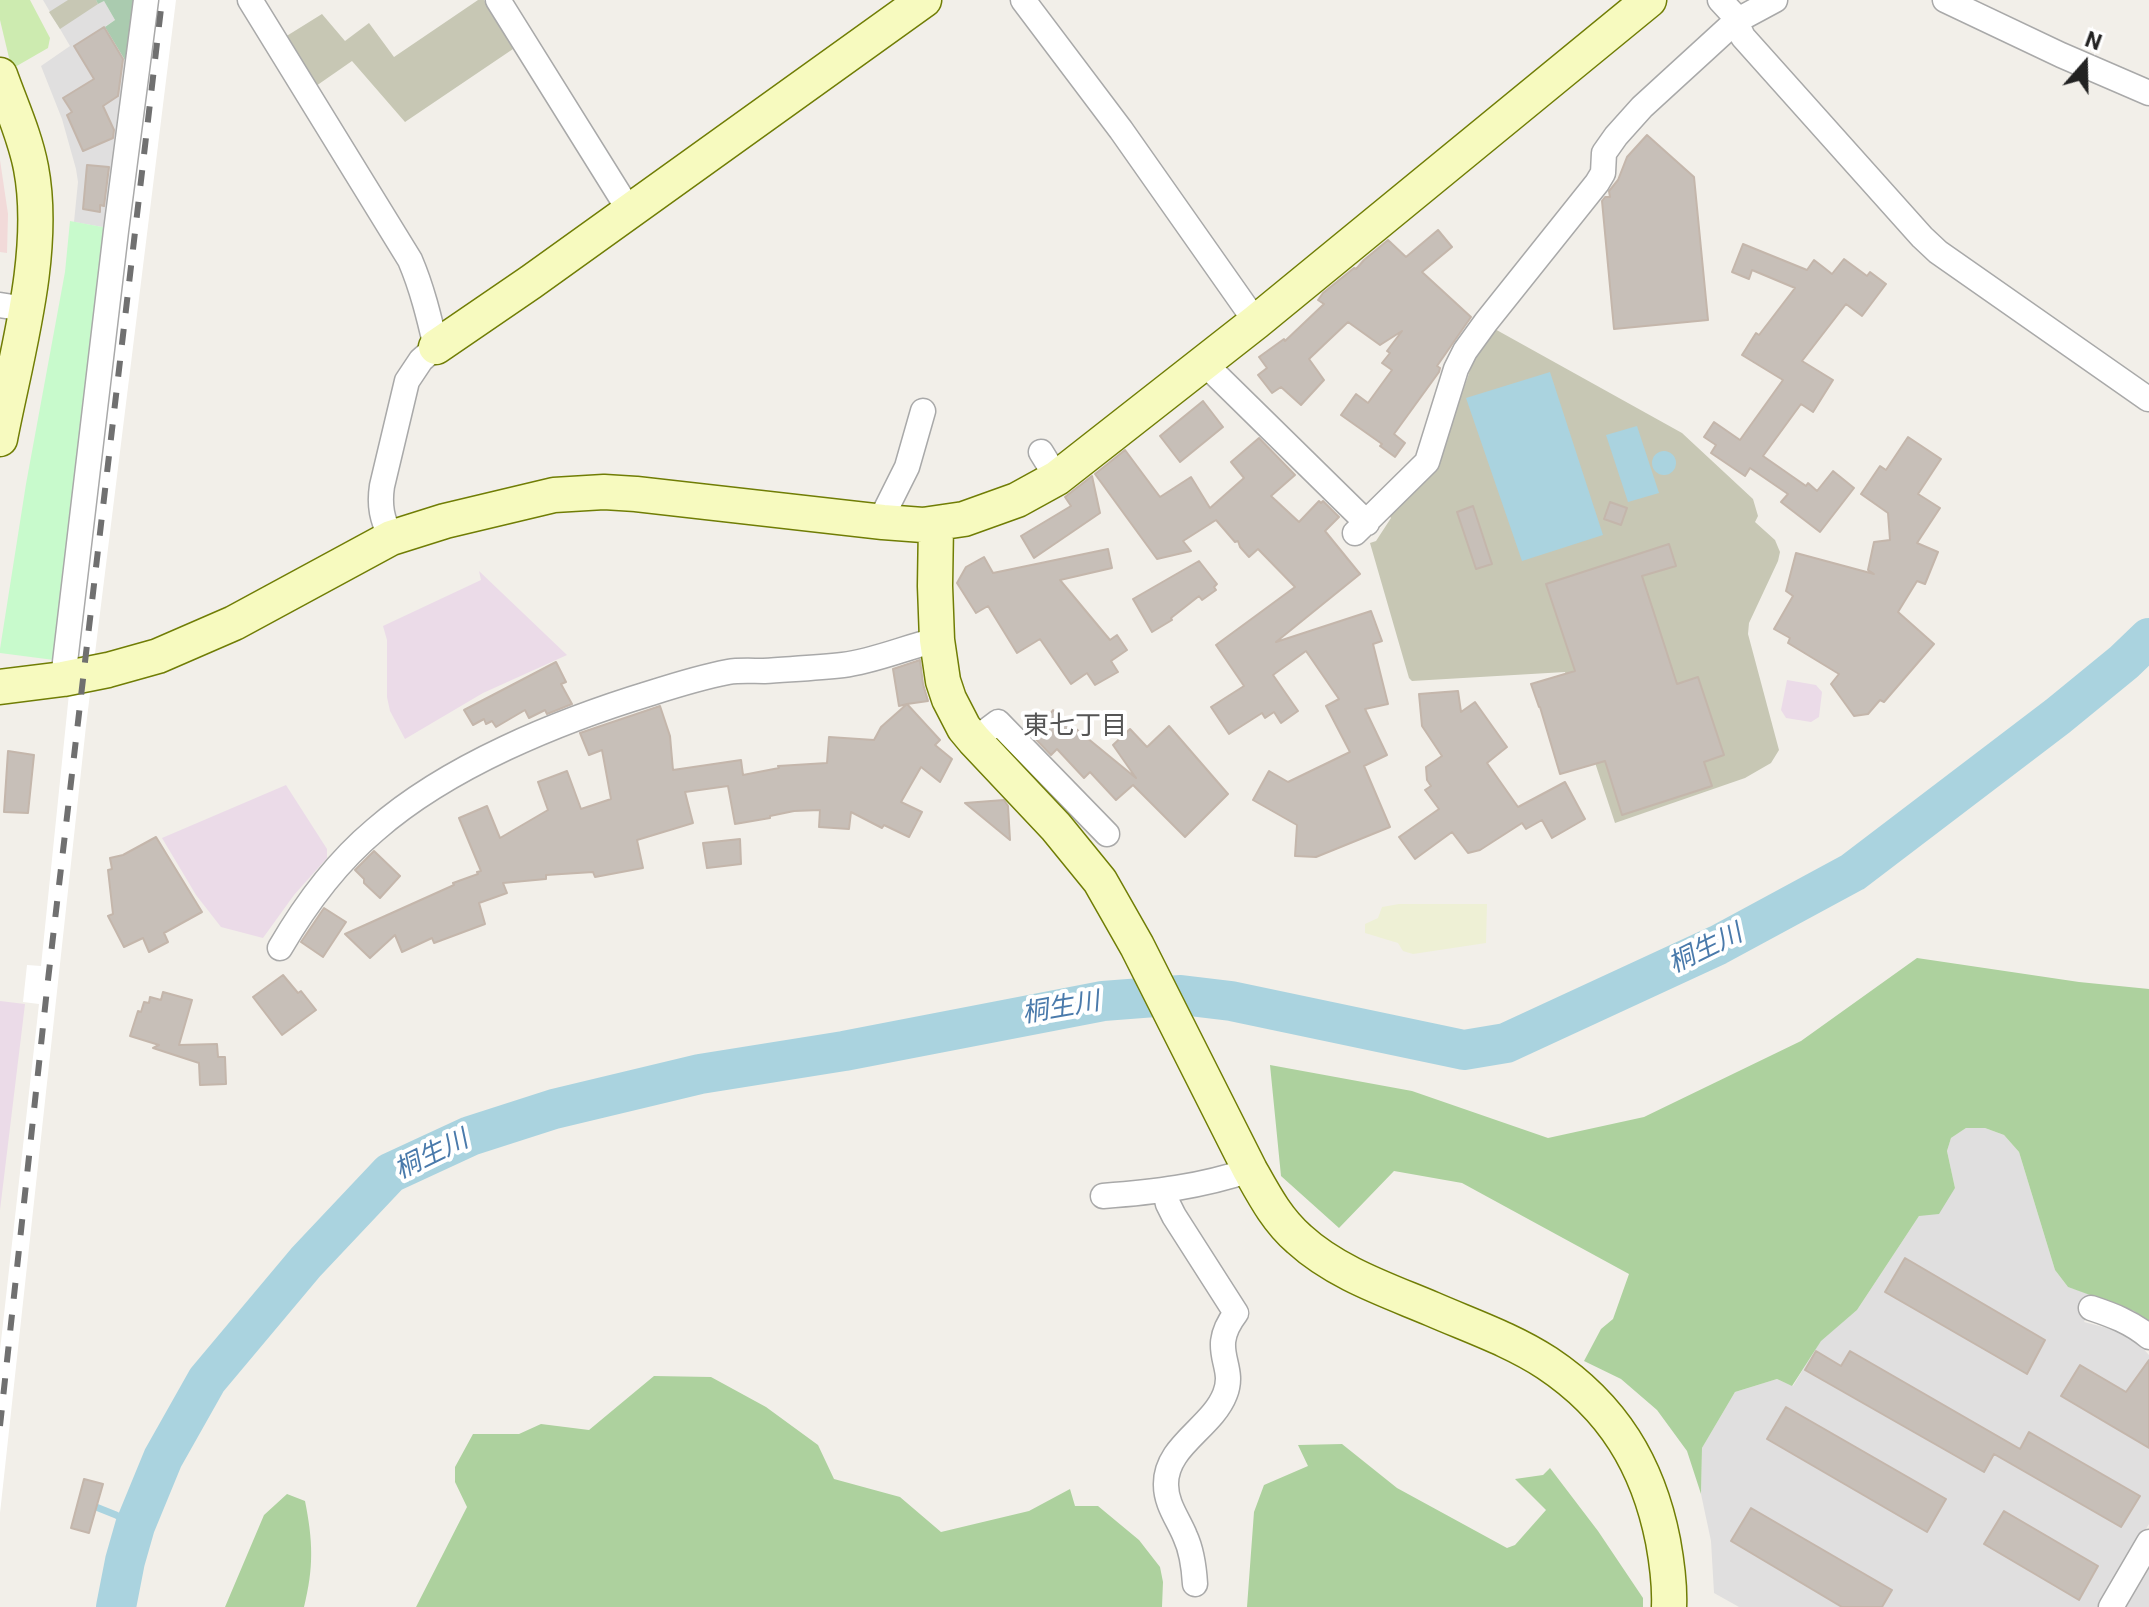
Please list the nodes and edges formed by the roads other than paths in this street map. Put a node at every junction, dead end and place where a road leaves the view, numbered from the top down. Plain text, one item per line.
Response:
1 (146, 0) edge
2 (250, 0) edge
3 (498, 0) edge
4 (924, 0) edge
5 (1023, 0) edge
6 (1649, 0) edge
7 (1720, 0) edge
8 (1775, 0) edge
9 (1945, 0) edge
10 (1736, 21) junction
11 (0, 75) edge
12 (2149, 93) edge
13 (629, 210) junction
14 (13, 307) edge
15 (1256, 322) junction
16 (436, 347) junction
17 (1204, 363) junction
18 (2148, 399) edge
19 (923, 411) dead end
20 (0, 439) edge
21 (883, 522) junction
22 (936, 524) junction
23 (391, 538) junction
24 (937, 640) junction
25 (63, 679) junction
26 (0, 687) edge
27 (974, 740) junction
28 (1107, 834) dead end
29 (280, 948) dead end
30 (1247, 1164) junction
31 (1165, 1191) junction
32 (1103, 1196) dead end
33 (2091, 1308) dead end
34 (2149, 1337) edge
35 (2149, 1542) edge
36 (1195, 1584) dead end
37 (1669, 1607) edge
38 (2111, 1607) edge

1 - 25 street
2 - 16 street
3 - 13 street
4 - 13 street
5 - 15 street
6 - 15 street
7 - 10 street
8 - 10 street
9 - 12 street
10 - 17 street
10 - 18 street
11 - 14 street
13 - 16 street
14 - 20 street
15 - 17 street
16 - 23 street
17 - 22 street
19 - 21 street
21 - 22 street
21 - 23 street
22 - 24 street
23 - 25 street
24 - 27 street
24 - 29 street
25 - 26 street
27 - 28 street
27 - 30 street
30 - 31 street
30 - 37 street
31 - 32 street
31 - 36 street
33 - 34 street
35 - 38 street

